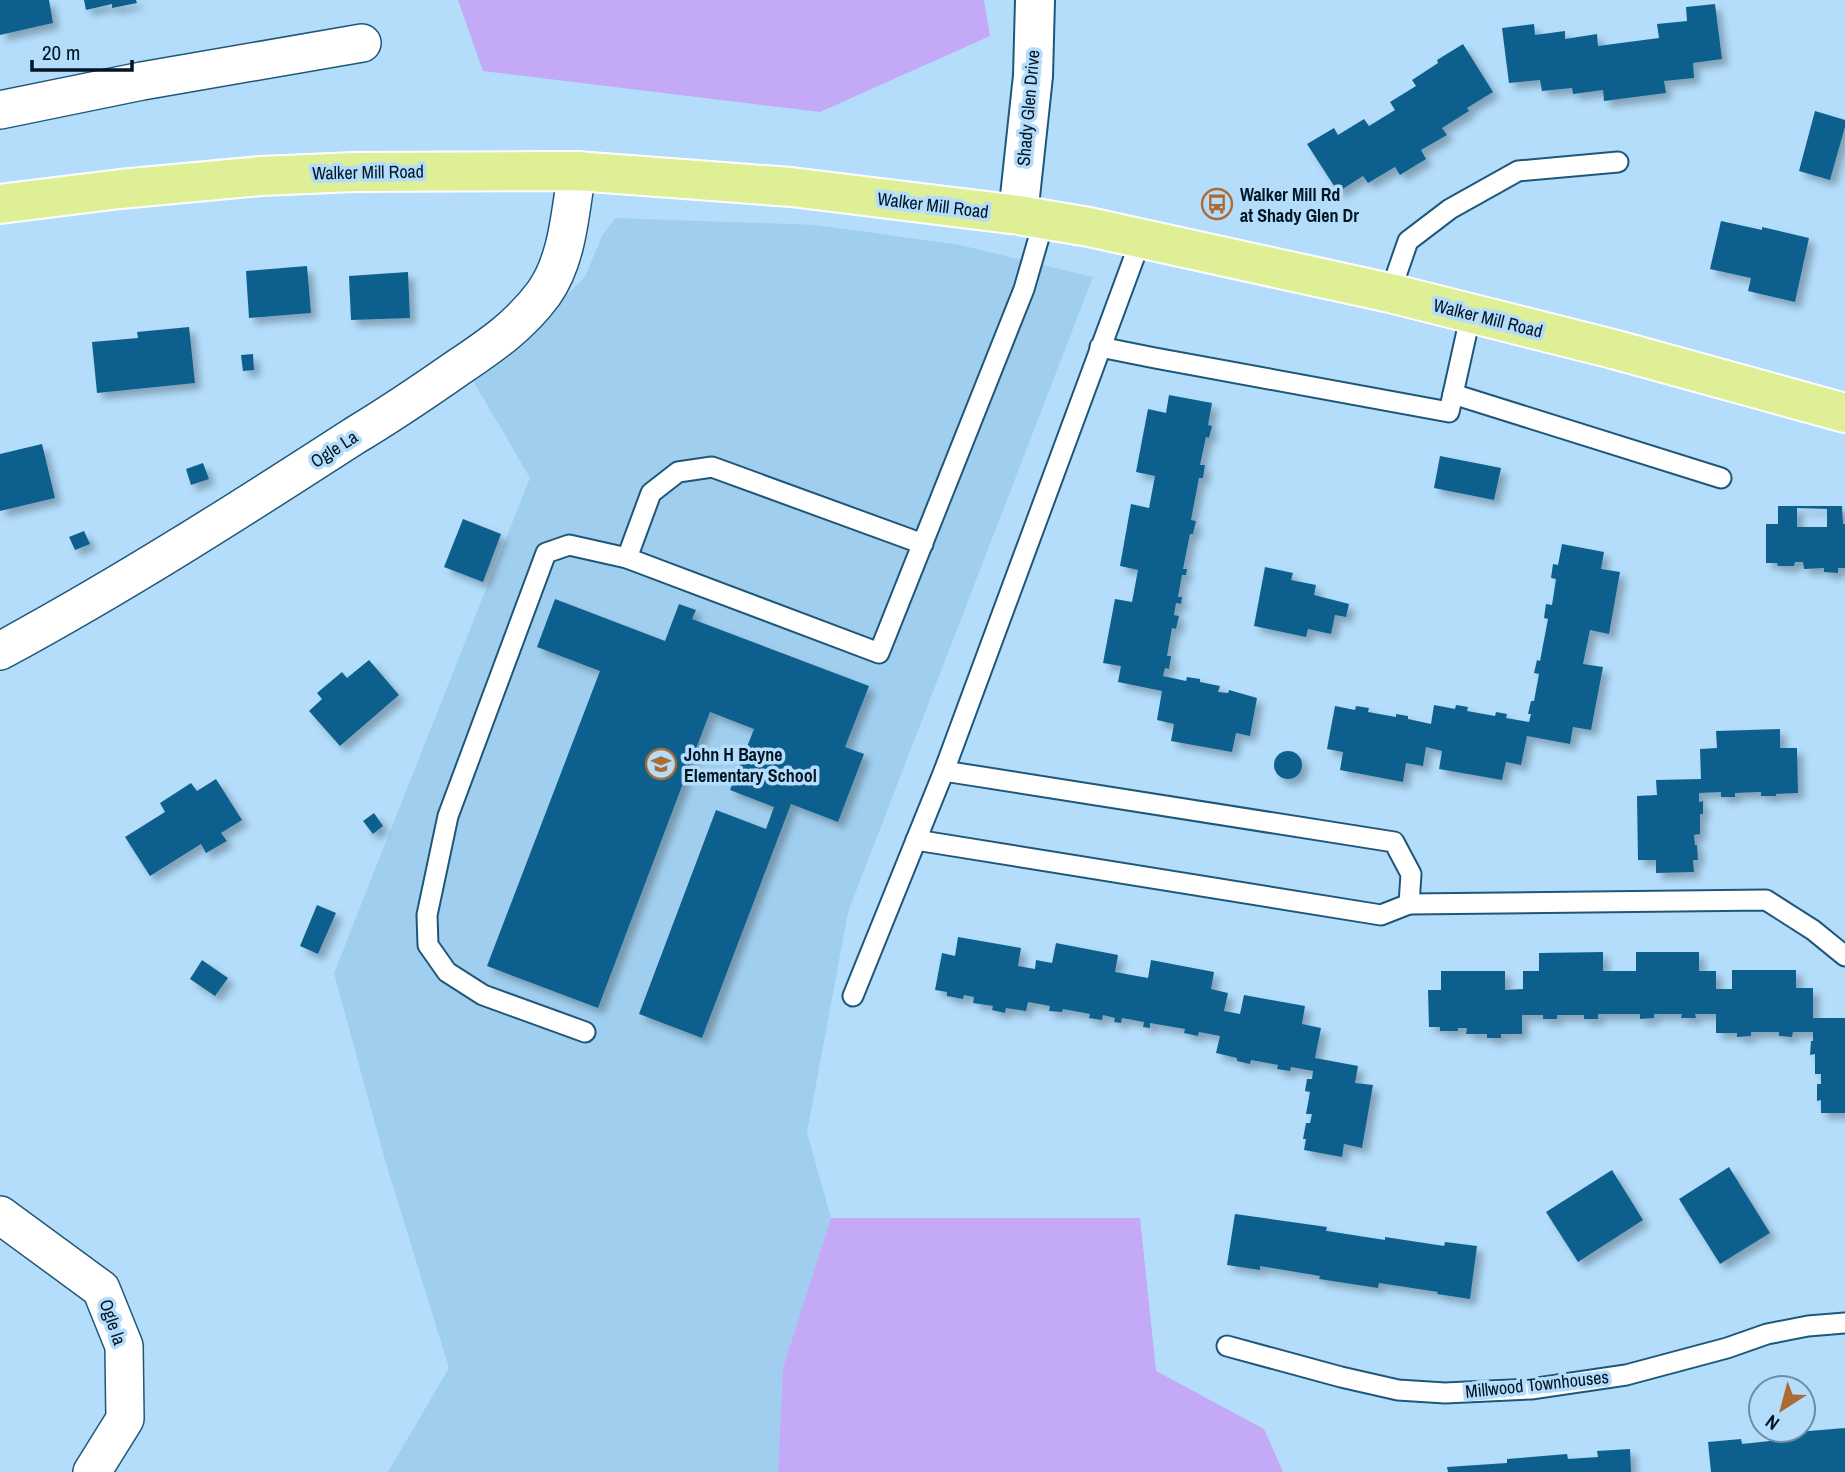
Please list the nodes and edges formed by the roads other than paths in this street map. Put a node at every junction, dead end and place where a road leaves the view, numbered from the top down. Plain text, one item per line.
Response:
1 (1035, 0) edge
2 (362, 43) dead end
3 (0, 110) edge
4 (1618, 162) dead end
5 (577, 171) junction
6 (0, 204) edge
7 (1031, 218) junction
8 (1141, 239) junction
9 (1390, 293) junction
10 (1471, 313) junction
11 (1100, 347) junction
12 (1453, 394) junction
13 (1845, 413) edge
14 (1721, 478) dead end
15 (923, 544) junction
16 (626, 558) junction
17 (0, 651) edge
18 (944, 771) junction
19 (916, 840) junction
20 (1409, 904) junction
21 (1845, 956) edge
22 (853, 996) dead end
23 (586, 1032) dead end
24 (0, 1215) edge
25 (1845, 1323) edge
26 (1227, 1346) dead end
27 (92, 1472) edge

1 - 7 street, Shady Glen Drive
2 - 3 street
4 - 9 lane
5 - 6 main road, Walker Mill Road
5 - 7 main road, Walker Mill Road
5 - 17 street, Ogle La
7 - 8 main road, Walker Mill Road
7 - 15 lane
8 - 9 main road, Walker Mill Road
8 - 11 lane
9 - 10 main road, Walker Mill Road
10 - 12 lane
10 - 13 main road, Walker Mill Road
11 - 12 lane
11 - 18 lane
12 - 14 lane
15 - 16 lane
15 - 16 lane
16 - 23 lane
18 - 19 lane
18 - 20 lane
19 - 20 lane
19 - 22 lane
20 - 21 lane
24 - 27 street, Ogle la
25 - 26 lane, Millwood Townhouses

